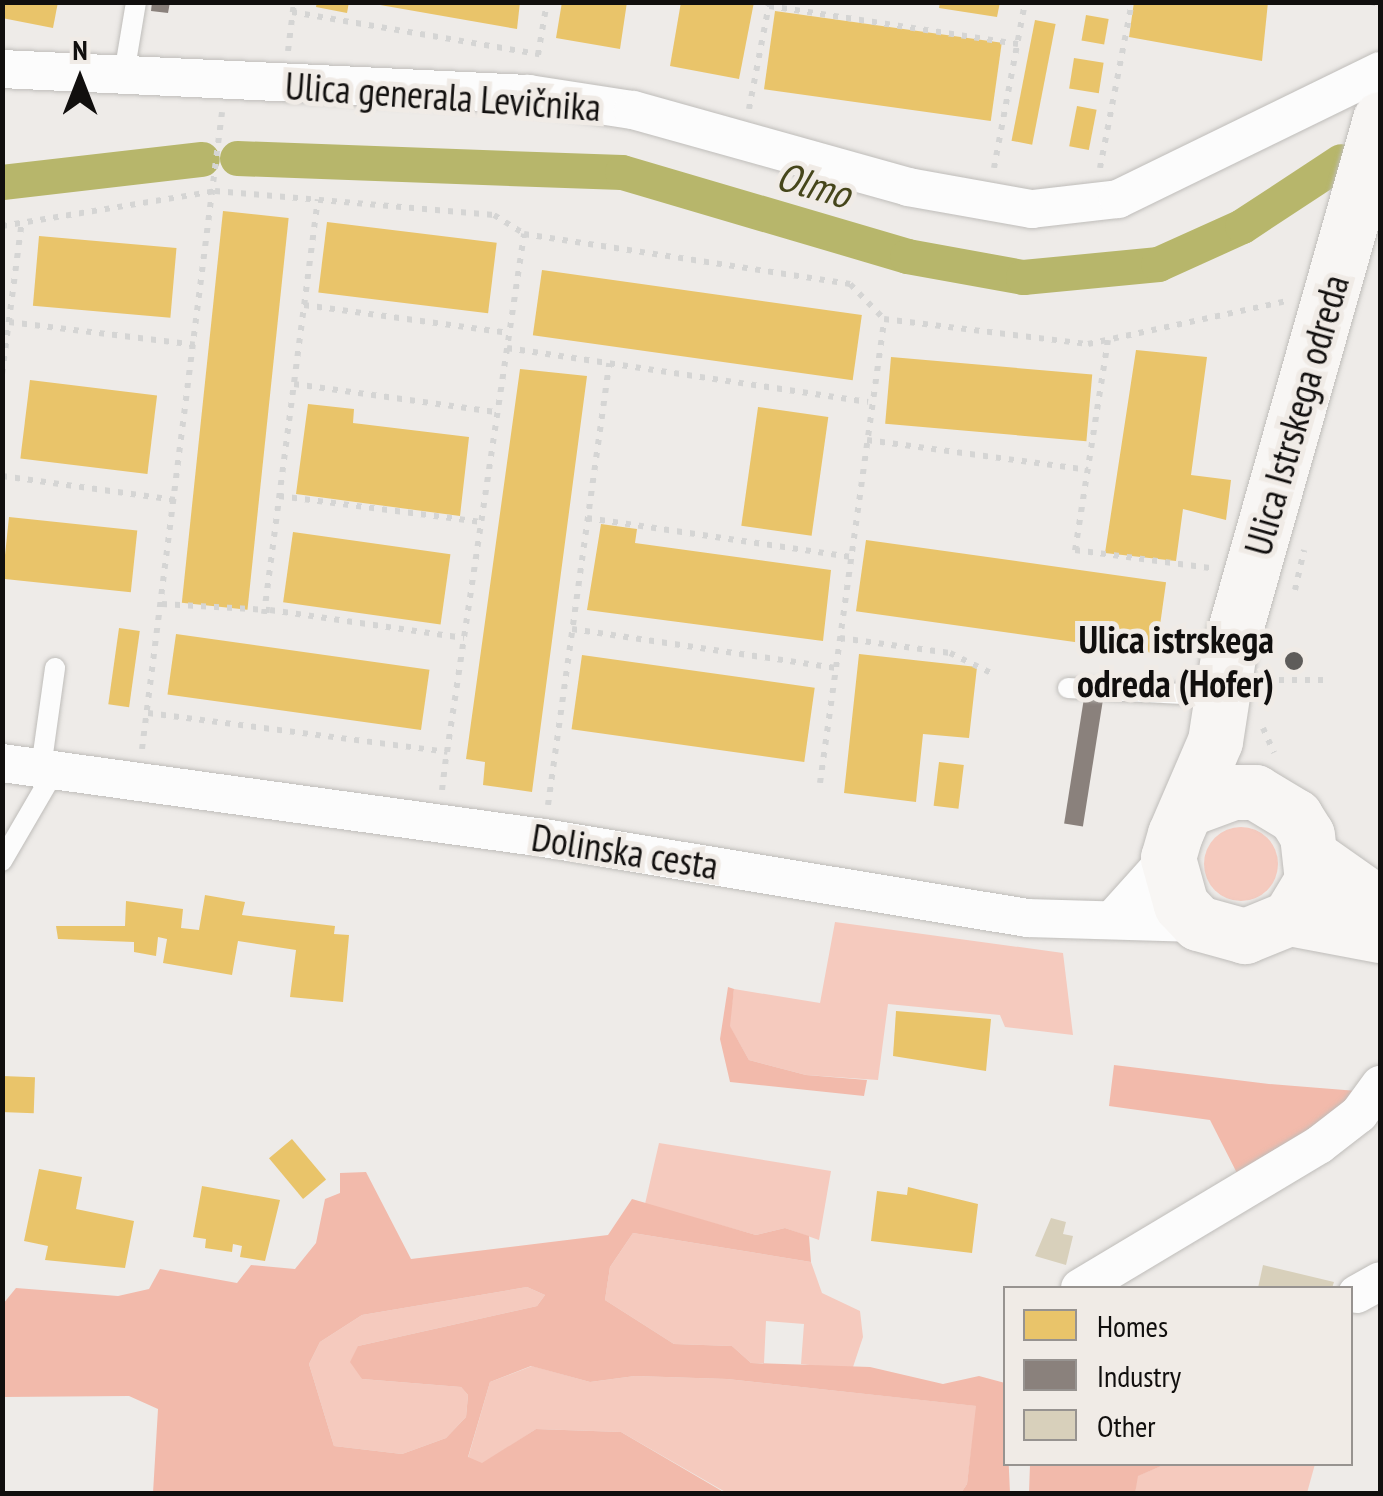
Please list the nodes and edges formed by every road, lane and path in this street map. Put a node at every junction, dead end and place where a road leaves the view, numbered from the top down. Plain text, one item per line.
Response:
1 (136, 2) edge
2 (548, 2) edge
3 (1025, 2) edge
4 (1132, 2) edge
5 (1371, 2) edge
6 (769, 4) edge
7 (1380, 4) edge
8 (293, 7) edge
9 (1018, 44) junction
10 (539, 54) junction
11 (2, 69) edge
12 (1380, 71) edge
13 (124, 74) junction
14 (225, 80) junction
15 (284, 86) junction
16 (528, 94) junction
17 (1380, 119) edge
18 (744, 136) junction
19 (215, 191) junction
20 (318, 200) junction
21 (987, 202) junction
22 (1094, 202) junction
23 (22, 221) junction
24 (2, 226) edge
25 (524, 234) junction
26 (1332, 291) junction
27 (304, 305) junction
28 (884, 318) junction
29 (9, 322) junction
30 (509, 333) junction
31 (1108, 340) junction
32 (195, 345) junction
33 (507, 348) junction
34 (608, 363) junction
35 (2, 374) edge
36 (294, 384) junction
37 (868, 402) dead end
38 (497, 412) junction
39 (867, 440) junction
40 (1088, 470) junction
41 (2, 476) edge
42 (279, 496) junction
43 (175, 500) junction
44 (587, 518) junction
45 (481, 522) junction
46 (851, 557) junction
47 (1251, 574) junction
48 (162, 604) junction
49 (264, 614) junction
50 (572, 628) junction
51 (464, 638) junction
52 (840, 638) junction
53 (55, 668) dead end
54 (836, 668) junction
55 (992, 673) dead end
56 (1324, 680) dead end
57 (1068, 688) dead end
58 (1223, 696) junction
59 (148, 713) junction
60 (447, 752) junction
61 (141, 753) dead end
62 (2, 763) edge
63 (48, 769) junction
64 (820, 783) dead end
65 (1254, 792) junction
66 (441, 797) dead end
67 (566, 816) dead end
68 (1178, 833) junction
69 (1312, 857) junction
70 (2, 861) edge
71 (1380, 904) edge
72 (1115, 916) junction
73 (1288, 918) junction
74 (1198, 923) junction
75 (1380, 935) edge
76 (1380, 1085) edge
77 (1083, 1286) edge

1 - 13 lane
2 - 10 path
3 - 9 path
4 - 22 path
5 - 7 path
6 - 9 path
6 - 18 path
8 - 10 path
8 - 15 path
9 - 21 path
10 - 16 path
11 - 13 street, Ulica generala Levičnika
12 - 22 street, Ulica generala Levičnika
13 - 14 street, Ulica generala Levičnika
14 - 15 street, Ulica generala Levičnika
14 - 19 path
15 - 16 street, Ulica generala Levičnika
16 - 18 street, Ulica generala Levičnika
17 - 26 street, Ulica Istrskega odreda
18 - 21 street, Ulica generala Levičnika
19 - 20 path
19 - 23 path
19 - 32 path
20 - 25 path
20 - 27 path
21 - 22 street, Ulica generala Levičnika
23 - 24 path
23 - 29 path
25 - 28 path
25 - 30 path
26 - 31 path
26 - 47 street, Ulica Istrskega odreda
27 - 30 path
27 - 36 path
28 - 31 path
28 - 39 path
29 - 32 path
29 - 35 path
30 - 33 path
31 - 40 path
32 - 43 path
33 - 34 path
33 - 38 path
34 - 37 path
34 - 44 path
36 - 38 path
36 - 42 path
38 - 45 path
39 - 40 path
39 - 46 path
40 - 47 path
41 - 43 path
42 - 45 path
42 - 49 path
43 - 48 path
44 - 46 path
44 - 50 path
45 - 51 path
46 - 52 path
47 - 58 street, Ulica Istrskega odreda
48 - 49 path
48 - 59 path
49 - 51 path
50 - 54 path
50 - 67 path
51 - 60 path
52 - 54 path
52 - 55 path
53 - 63 lane
54 - 64 path
56 - 58 path
57 - 58 lane
58 - 65 street
58 - 68 street
59 - 60 path
59 - 61 path
60 - 66 path
62 - 63 street, Dolinska cesta
63 - 70 lane
63 - 72 street, Dolinska cesta
65 - 68 street
65 - 69 street
68 - 72 street
68 - 74 street
69 - 71 street
69 - 73 street
72 - 74 street, Dolinska cesta
73 - 74 street
73 - 75 street
76 - 77 street

